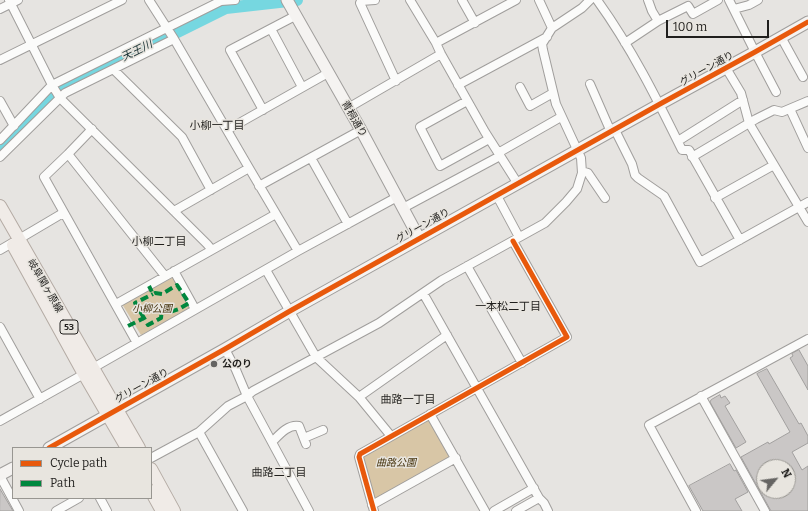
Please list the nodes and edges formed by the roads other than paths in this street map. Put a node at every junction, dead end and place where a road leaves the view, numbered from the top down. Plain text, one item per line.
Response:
1 (122, 0) edge
2 (149, 0) edge
3 (235, 0) edge
4 (287, 0) edge
5 (375, 0) edge
6 (410, 0) edge
7 (462, 0) edge
8 (516, 0) edge
9 (539, 0) edge
10 (590, 0) edge
11 (597, 0) edge
12 (648, 0) edge
13 (718, 0) edge
14 (729, 0) edge
15 (758, 0) edge
16 (13, 1) edge
17 (220, 1) edge
18 (0, 8) edge
19 (734, 9) junction
20 (296, 16) junction
21 (658, 21) junction
22 (474, 22) junction
23 (808, 22) edge
24 (167, 28) junction
25 (552, 28) junction
26 (271, 29) junction
27 (548, 36) junction
28 (781, 37) junction
29 (174, 39) junction
30 (436, 43) junction
31 (625, 43) junction
32 (30, 45) junction
33 (755, 52) junction
34 (441, 54) junction
35 (0, 60) edge
36 (726, 68) junction
37 (114, 70) junction
38 (328, 73) junction
39 (803, 77) dead end
40 (396, 81) junction
41 (590, 84) dead end
42 (52, 85) junction
43 (458, 85) junction
44 (302, 87) junction
45 (520, 87) dead end
46 (776, 92) dead end
47 (554, 93) junction
48 (60, 98) junction
49 (743, 100) junction
50 (0, 101) edge
51 (808, 101) edge
52 (467, 102) junction
53 (660, 104) junction
54 (348, 108) junction
55 (790, 109) junction
56 (263, 110) junction
57 (562, 117) junction
58 (749, 123) junction
59 (14, 126) junction
60 (92, 129) junction
61 (227, 130) junction
62 (361, 130) junction
63 (613, 131) junction
64 (489, 139) junction
65 (0, 140) edge
66 (678, 141) junction
67 (808, 148) edge
68 (578, 151) junction
69 (68, 154) junction
70 (499, 155) junction
71 (0, 157) edge
72 (692, 157) junction
73 (311, 158) junction
74 (774, 165) junction
75 (249, 168) junction
76 (582, 171) junction
77 (518, 184) junction
78 (259, 186) junction
79 (211, 190) junction
80 (497, 196) junction
81 (397, 197) junction
82 (605, 198) dead end
83 (715, 198) junction
84 (808, 202) edge
85 (0, 206) edge
86 (800, 207) junction
87 (403, 208) junction
88 (174, 211) junction
89 (64, 213) junction
90 (276, 214) junction
91 (808, 222) edge
92 (0, 223) edge
93 (348, 224) junction
94 (420, 238) junction
95 (516, 239) junction
96 (740, 240) junction
97 (15, 241) junction
98 (0, 250) edge
99 (212, 250) junction
100 (298, 251) junction
101 (467, 266) junction
102 (266, 270) junction
103 (174, 271) junction
104 (165, 276) junction
105 (423, 293) junction
106 (116, 304) junction
107 (195, 309) junction
108 (290, 311) junction
109 (0, 327) edge
110 (447, 335) junction
111 (808, 339) edge
112 (137, 343) junction
113 (225, 349) junction
114 (316, 357) junction
115 (522, 363) junction
116 (88, 371) junction
117 (477, 388) junction
118 (246, 396) junction
119 (701, 396) junction
120 (359, 397) junction
121 (40, 399) junction
122 (113, 413) junction
123 (430, 414) junction
124 (0, 420) edge
125 (323, 430) dead end
126 (199, 432) junction
127 (391, 436) junction
128 (272, 442) junction
129 (51, 447) edge
130 (127, 447) edge
131 (138, 447) edge
132 (152, 457) edge
133 (456, 458) junction
134 (12, 469) edge
135 (152, 471) edge
136 (0, 475) edge
137 (534, 488) junction
138 (11, 493) edge
139 (152, 493) edge
140 (539, 498) junction
141 (14, 499) edge
142 (77, 499) edge
143 (101, 499) edge
144 (373, 508) edge
145 (19, 511) edge
146 (56, 511) edge
147 (107, 511) edge
148 (162, 511) edge
149 (174, 511) edge
150 (243, 511) edge
151 (309, 511) edge
152 (485, 511) edge
153 (494, 511) edge
154 (516, 511) edge
155 (548, 511) edge
156 (696, 511) edge
157 (765, 511) edge

1 - 32 street
2 - 24 street
3 - 17 street
4 - 20 street, 青桐通り
5 - 40 street
6 - 30 street
7 - 22 street
8 - 22 street
9 - 25 street
10 - 25 street
11 - 31 street
12 - 21 street
13 - 21 street
14 - 19 street
15 - 19 street
16 - 18 street
16 - 32 street
17 - 24 street
19 - 33 street
20 - 26 street
20 - 38 street, 青桐通り
21 - 31 street
22 - 30 street
23 - 28 street, グリーン通り
24 - 29 street
24 - 42 street
25 - 27 street
26 - 44 street
26 - 56 street
27 - 43 street
27 - 47 street
28 - 33 street, グリーン通り
28 - 39 street
29 - 37 street
29 - 61 street
30 - 34 street
31 - 53 street
32 - 35 street
32 - 42 street
33 - 36 street, グリーン通り
33 - 46 street
34 - 40 street
34 - 43 street
36 - 49 street
36 - 53 street, グリーン通り
37 - 48 street
37 - 79 street
38 - 44 street
38 - 54 street, 青桐通り
40 - 54 street
41 - 63 street
42 - 48 street
42 - 59 street
43 - 52 street
44 - 56 street
45 - 47 street
47 - 57 street
48 - 60 street
48 - 71 street
49 - 58 street
49 - 66 street
50 - 59 street
51 - 55 street
52 - 64 street
52 - 64 street
53 - 63 street, グリーン通り
53 - 66 street
54 - 62 street, 青桐通り
55 - 58 street
55 - 67 street
56 - 61 street
57 - 68 street
57 - 70 street
58 - 72 street
58 - 74 street
59 - 65 street
60 - 69 street
60 - 88 street
61 - 75 street
62 - 73 street
62 - 81 street, 青桐通り
63 - 68 street, グリーン通り
63 - 96 street
64 - 70 street
66 - 72 street
68 - 76 street
68 - 77 street, グリーン通り
69 - 89 street
69 - 104 street
70 - 77 street
70 - 87 street
72 - 83 street
73 - 78 street
73 - 93 street
74 - 83 street
74 - 86 street
75 - 78 street
75 - 79 street
76 - 82 street
76 - 95 street
77 - 80 street, グリーン通り
78 - 90 street
79 - 88 street
80 - 94 street, グリーン通り
80 - 95 street
81 - 87 street, 青桐通り
81 - 93 street
83 - 96 street
84 - 86 street
85 - 97 main road, 岐阜関ヶ原線 / 53
86 - 91 street
86 - 96 street
87 - 94 street, 青桐通り
88 - 99 street
89 - 97 street
89 - 106 street
90 - 99 street
90 - 100 street
92 - 97 main road, 岐阜関ヶ原線 / 53
93 - 100 street
94 - 108 street, グリーン通り
95 - 101 street
95 - 115 street
97 - 98 street
97 - 116 main road, 岐阜関ヶ原線 / 53
99 - 103 street
100 - 102 street
101 - 105 street
101 - 115 street
102 - 107 street
102 - 108 street
103 - 104 street
103 - 107 street
104 - 106 street
105 - 110 street
105 - 114 street
106 - 112 street
107 - 112 street
108 - 113 street, グリーン通り
108 - 114 street
109 - 121 street
110 - 117 street
110 - 120 street
111 - 119 street
112 - 116 street
113 - 118 street
113 - 122 street, グリーン通り
114 - 118 street
114 - 120 street
115 - 117 street
116 - 121 street
116 - 122 main road, 岐阜関ヶ原線 / 53
117 - 123 street
117 - 137 street
118 - 126 street
118 - 128 street
119 - 156 street
119 - 157 street
120 - 127 street
121 - 124 street
122 - 129 street, グリーン通り
122 - 130 main road, 岐阜関ヶ原線 / 53
122 - 131 main road, 岐阜関ヶ原線 / 53
123 - 127 street
123 - 133 street
125 - 128 street
126 - 132 street
126 - 150 street
127 - 144 street
128 - 151 street
133 - 144 street
133 - 152 street
134 - 136 street
135 - 149 main road
136 - 138 street
137 - 140 street
137 - 153 street
139 - 148 main road
140 - 154 street
140 - 155 street
141 - 145 street
142 - 146 street
143 - 147 street

